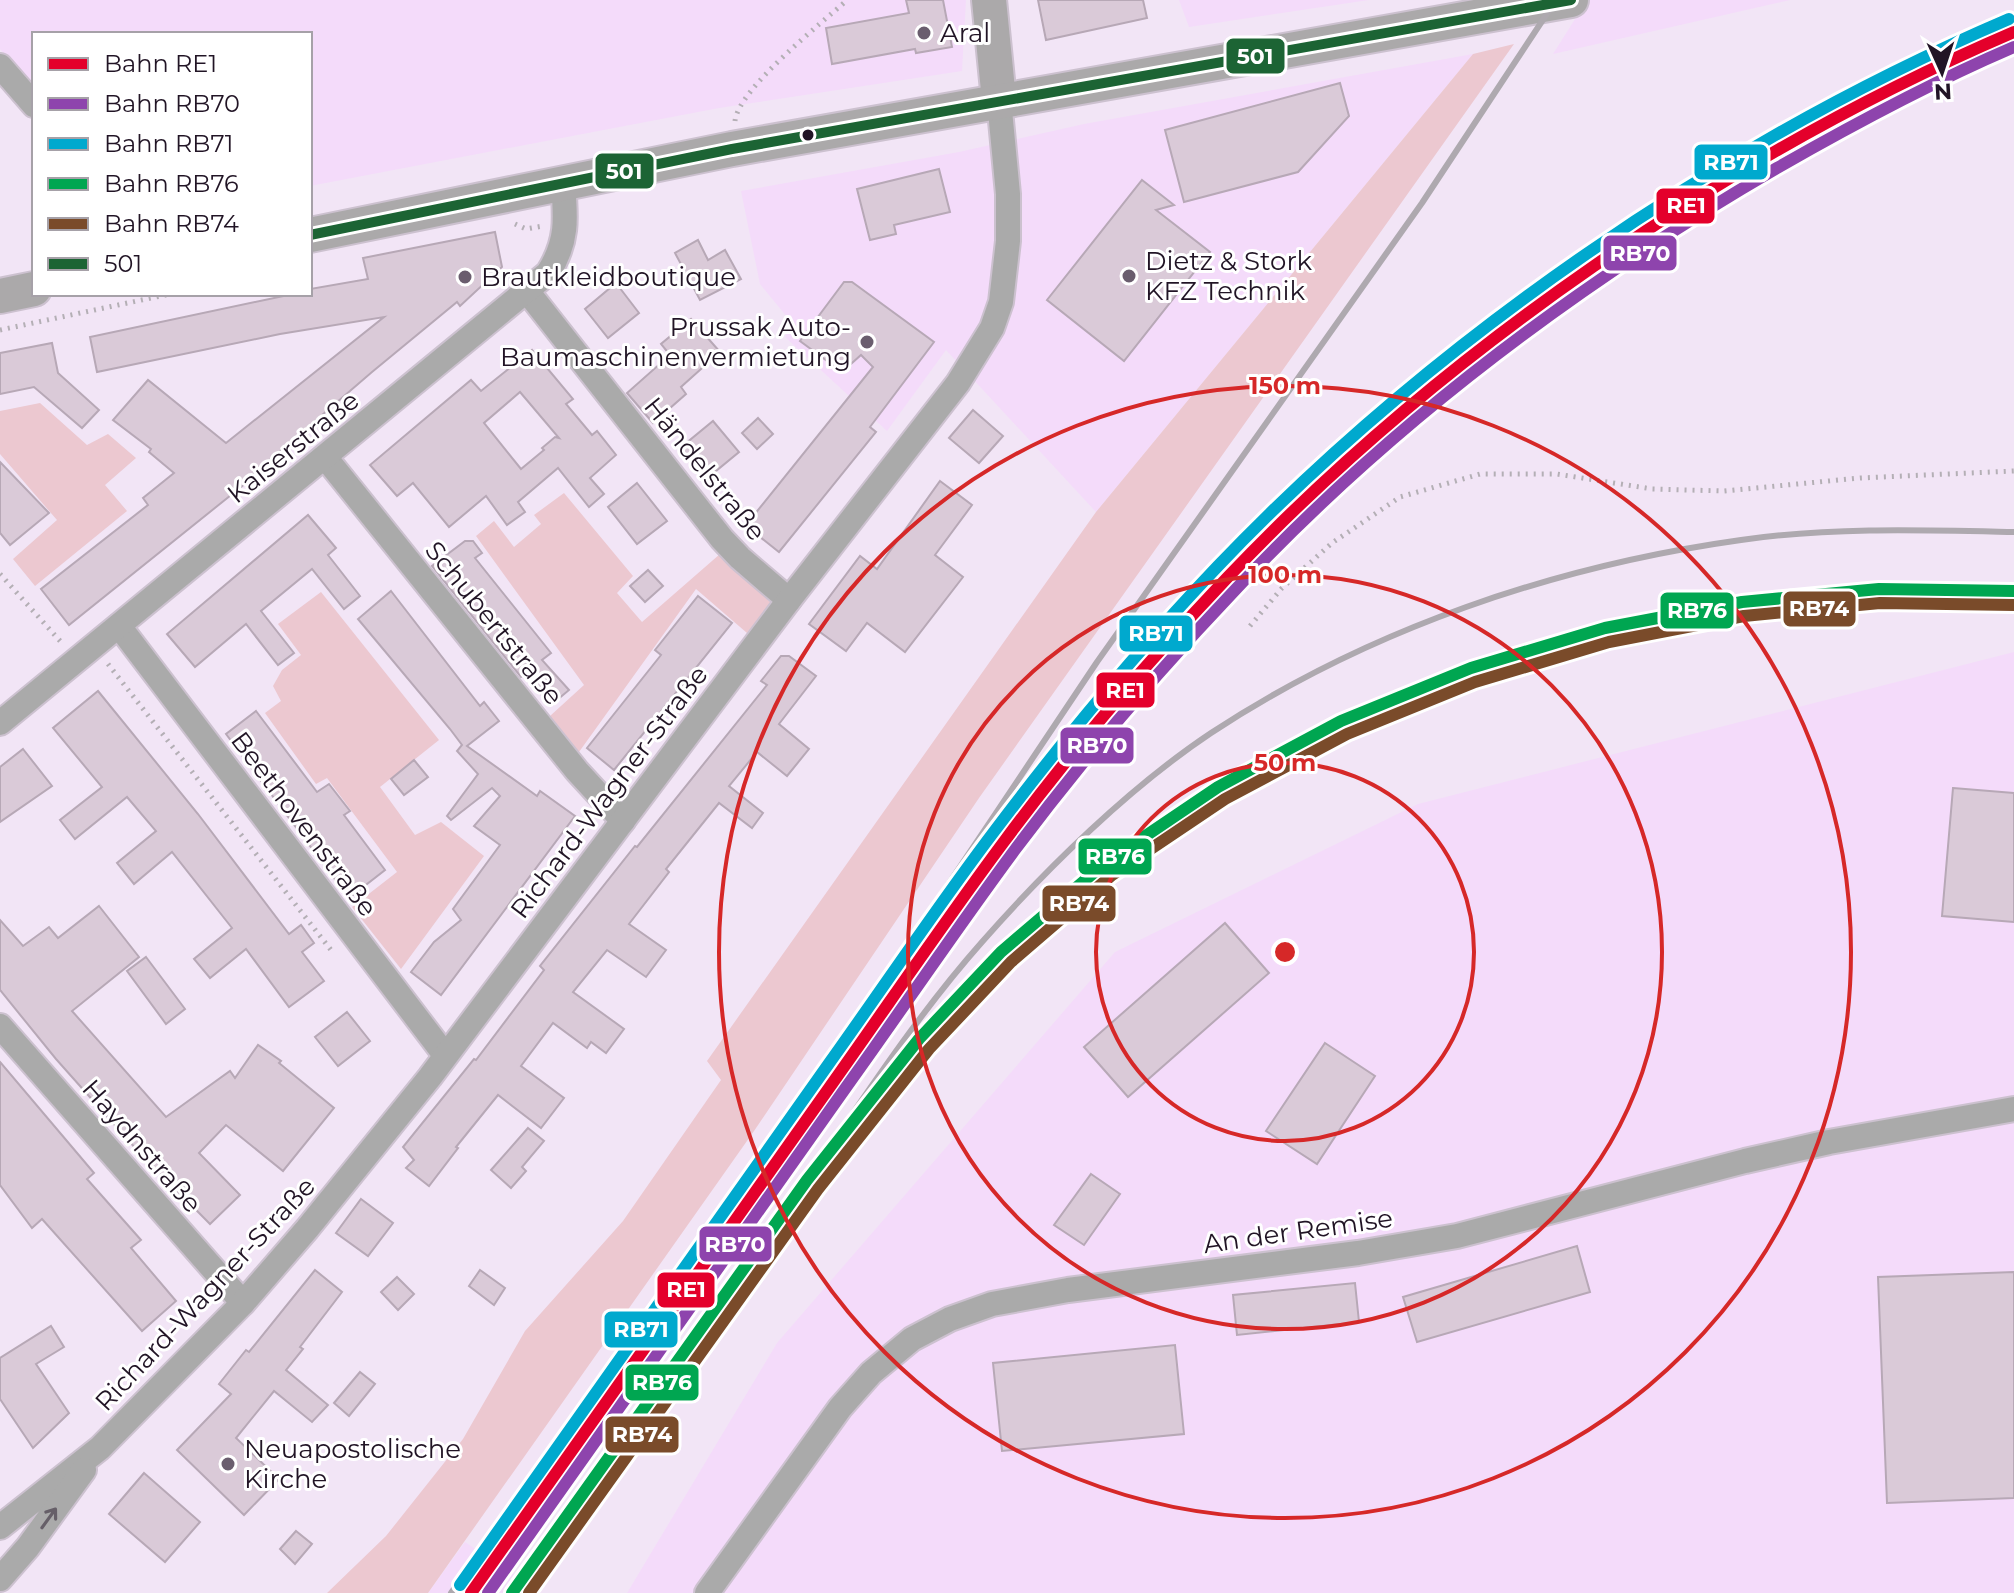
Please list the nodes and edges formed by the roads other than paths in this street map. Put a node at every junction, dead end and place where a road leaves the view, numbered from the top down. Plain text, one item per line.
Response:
1 (989, 0) edge
2 (1571, 0) edge
3 (0, 66) edge
4 (999, 100) junction
5 (32, 103) edge
6 (563, 184) junction
7 (312, 235) edge
8 (32, 289) edge
9 (527, 291) junction
10 (0, 296) edge
11 (325, 457) junction
12 (789, 600) junction
13 (119, 626) junction
14 (0, 723) edge
15 (623, 821) junction
16 (0, 1026) edge
17 (445, 1055) junction
18 (2014, 1109) edge
19 (243, 1303) junction
20 (100, 1448) junction
21 (35, 1498) junction
22 (0, 1507) edge
23 (0, 1527) edge
24 (0, 1579) edge
25 (707, 1593) edge

1 - 4 main road
2 - 4 main road
3 - 5 street
4 - 6 main road
4 - 12 street, Richard-Wagner-Straße
6 - 7 main road
6 - 9 street, Kaiserstraße
8 - 10 main road
9 - 11 street, Kaiserstraße
9 - 12 street, Händelstraße
11 - 13 street, Kaiserstraße
11 - 15 street, Schubertstraße
12 - 15 street, Richard-Wagner-Straße
13 - 14 street, Kaiserstraße
13 - 17 street, Beethovenstraße
15 - 17 street, Richard-Wagner-Straße
16 - 19 street, Haydnstraße
17 - 19 street, Richard-Wagner-Straße
18 - 25 street, An der Remise
19 - 20 street, Richard-Wagner-Straße
20 - 21 street, Richard-Wagner-Straße
24 -> 20 street, Richard-Wagner-Straße
21 - 22 street, Richard-Wagner-Straße
21 - 23 street, Richard-Wagner-Straße

